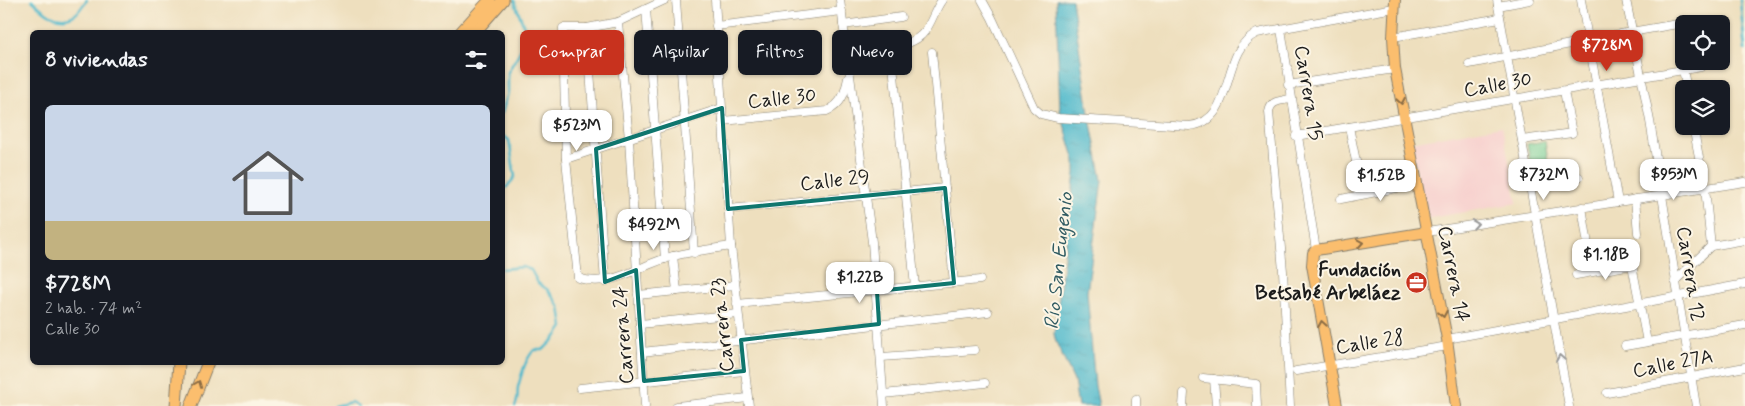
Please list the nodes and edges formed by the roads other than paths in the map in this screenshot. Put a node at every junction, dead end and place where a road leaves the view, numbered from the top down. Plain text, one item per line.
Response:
1 (490, 0) edge
2 (503, 0) edge
3 (665, 0) edge
4 (676, 0) edge
5 (715, 0) edge
6 (840, 0) edge
7 (942, 0) edge
8 (982, 0) edge
9 (1530, 0) edge
10 (1581, 0) edge
11 (1626, 0) edge
12 (1498, 3) edge
13 (1395, 4) edge
14 (646, 9) junction
15 (842, 11) junction
16 (901, 17) dead end
17 (1500, 18) junction
18 (618, 22) junction
19 (1675, 24) edge
20 (843, 25) junction
21 (716, 26) junction
22 (587, 28) junction
23 (1281, 29) junction
24 (462, 30) edge
25 (477, 30) edge
26 (844, 30) edge
27 (1631, 32) junction
28 (1392, 37) junction
29 (1589, 39) junction
30 (912, 42) edge
31 (932, 52) dead end
32 (1507, 55) junction
33 (1469, 64) dead end
34 (1395, 69) junction
35 (1684, 70) joint
36 (849, 75) edge
37 (850, 75) edge
38 (894, 75) edge
39 (1640, 77) junction
40 (1686, 80) edge
41 (1288, 84) junction
42 (1598, 85) junction
43 (1564, 91) junction
44 (1290, 99) junction
45 (1515, 99) junction
46 (722, 108) junction
47 (1404, 118) junction
48 (685, 121) junction
49 (723, 121) junction
50 (1349, 127) junction
51 (655, 131) junction
52 (1695, 135) edge
53 (1296, 136) junction
54 (629, 139) junction
55 (1522, 140) junction
56 (596, 149) junction
57 (566, 159) junction
58 (1359, 176) dead end
59 (1579, 176) dead end
60 (1745, 182) edge
61 (1417, 184) junction
62 (1530, 186) junction
63 (945, 188) junction
64 (1704, 188) junction
65 (907, 192) junction
66 (1662, 194) junction
67 (866, 196) junction
68 (1341, 199) dead end
69 (1635, 199) junction
70 (1618, 202) junction
71 (1582, 208) junction
72 (728, 209) junction
73 (1535, 215) junction
74 (1427, 232) junction
75 (1638, 233) dead end
76 (1745, 240) edge
77 (731, 246) junction
78 (1711, 246) junction
79 (1588, 251) dead end
80 (694, 252) junction
81 (1315, 252) junction
82 (673, 256) junction
83 (665, 259) junction
84 (636, 270) junction
85 (1576, 275) dead end
86 (980, 280) dead end
87 (1675, 281) junction
88 (606, 282) junction
89 (954, 283) junction
90 (1745, 284) edge
91 (735, 285) junction
92 (915, 287) junction
93 (677, 291) junction
94 (877, 291) junction
95 (638, 295) junction
96 (1677, 298) junction
97 (737, 304) junction
98 (1640, 305) junction
99 (988, 312) dead end
100 (738, 314) junction
101 (1554, 320) junction
102 (640, 324) junction
103 (879, 324) junction
104 (1745, 324) edge
105 (1683, 336) junction
106 (741, 340) junction
107 (1647, 342) junction
108 (1448, 343) junction
109 (1625, 346) dead end
110 (975, 350) dead end
111 (642, 352) junction
112 (882, 357) junction
113 (179, 365) edge
114 (207, 365) edge
115 (1330, 366) junction
116 (1745, 367) edge
117 (744, 370) junction
118 (1296, 371) dead end
119 (1691, 377) junction
120 (1203, 378) dead end
121 (1214, 379) junction
122 (644, 381) junction
123 (985, 383) dead end
124 (580, 388) dead end
125 (1184, 393) dead end
126 (1607, 393) dead end
127 (884, 394) junction
128 (748, 402) edge
129 (701, 405) edge
130 (176, 406) edge
131 (191, 406) edge
132 (645, 406) edge
133 (677, 406) edge
134 (884, 406) edge
135 (1183, 406) edge
136 (1216, 406) edge
137 (1257, 406) edge
138 (1290, 406) edge
139 (1337, 406) edge
140 (1456, 406) edge
141 (1569, 406) edge
142 (1696, 406) edge

1 - 24 highway
2 - 25 highway
3 - 14 street
4 - 48 street
5 - 21 street, Carrera 23
6 - 15 street
7 - 30 street, Calle 30
8 - 23 street
9 - 12 street
10 - 29 street
11 - 27 street, Carrera 12
12 - 17 street
13 - 23 street
13 - 28 main road, Carrera 14
14 - 18 street
14 - 51 street
15 - 20 street
15 - 21 street
16 - 20 street
17 - 28 street
17 - 32 street
18 - 22 street
18 - 54 street, Carrera 24
19 - 27 street
20 - 26 street
21 - 46 street, Carrera 23
22 - 56 street
22 - 57 street
23 - 41 street, Carrera 15
27 - 29 street
27 - 39 street, Carrera 12
28 - 34 main road, Carrera 14
29 - 32 street
29 - 42 street
31 - 63 street
32 - 33 street
32 - 45 street
34 - 41 street
34 -> 47 main road, Carrera 14
35 - 39 street, Calle 30
35 - 40 street
36 - 49 street, Calle 30
37 - 67 street
38 - 65 street
39 - 42 street, Calle 30
39 - 66 street, Carrera 12
41 - 44 street, Carrera 15
42 - 43 street, Calle 30
42 - 70 street
43 - 45 street, Calle 30
43 - 55 street
44 - 53 street, Carrera 15
44 - 138 street
45 - 47 street, Calle 30
45 - 55 street
46 - 48 street, Calle 30
46 - 49 street, Carrera 23
47 - 50 street, Calle 30
47 - 61 main road, Carrera 14
48 - 51 street, Calle 30
48 - 80 street
49 - 72 street, Carrera 23
50 - 53 street, Calle 30
50 - 58 street
51 - 54 street, Calle 30
51 - 83 street
52 - 64 street
53 - 81 street, Carrera 15
54 - 56 street, Calle 30
54 - 84 street, Carrera 24
55 - 62 street
56 - 57 street, Calle 30
56 - 88 street
57 - 88 street
59 - 62 street
60 - 64 street
61 - 68 street
61 - 74 main road, Carrera 14
62 - 73 street
63 - 65 street, Calle 29
63 - 89 street
64 - 66 street
64 - 78 street
65 - 67 street, Calle 29
65 - 92 street
66 - 69 street
66 - 87 street, Carrera 12
67 - 72 street, Calle 29
67 - 94 street
69 - 70 street
69 - 75 street
70 - 71 street
71 - 73 street
71 - 79 street
72 - 77 street, Carrera 23
74 -> 73 street
73 - 101 street
81 -> 74 main road
74 -> 108 main road, Carrera 14
76 - 78 street
77 - 80 street
77 - 91 street, Carrera 23
78 - 87 street
80 - 82 street
115 -> 81 main road, Carrera 15
82 - 83 street
82 - 93 street
83 - 84 street
84 - 88 street
84 - 95 street, Carrera 24
85 - 98 street
86 - 89 street
87 - 96 street, Carrera 12
89 - 92 street
90 - 96 street, Calle 28
91 - 93 street
91 - 97 street, Carrera 23
92 - 94 street
93 - 95 street
94 - 97 street
94 - 103 street
95 - 102 street, Carrera 24
96 - 98 street, Calle 28
96 - 105 street, Carrera 12
97 - 100 street, Carrera 23
98 - 101 street, Calle 28
98 - 107 street
99 - 103 street
100 - 102 street
100 - 106 street, Carrera 23
101 - 108 street, Calle 28
141 -> 101 street
102 - 111 street, Carrera 24
103 - 106 street
103 - 112 street
104 - 105 street
105 - 107 street
105 - 119 street, Carrera 12
106 - 111 street
106 - 117 street, Carrera 23
107 - 109 street
108 - 115 street, Calle 28
108 - 140 main road, Carrera 14
110 - 112 street
111 - 122 street, Carrera 24
112 - 127 street
113 - 130 highway
131 -> 114 highway
115 - 118 street, Calle 28
115 - 139 main road, Carrera 15
116 - 119 street, Calle 27A
117 - 122 street
117 - 128 street, Carrera 23
119 - 126 street, Calle 27A
119 - 142 street, Carrera 12
120 - 121 street
121 - 136 street
121 - 137 street
122 - 124 street
122 - 132 street, Carrera 24
123 - 127 street
125 - 135 street
127 - 134 street
128 - 129 street
129 - 133 street

